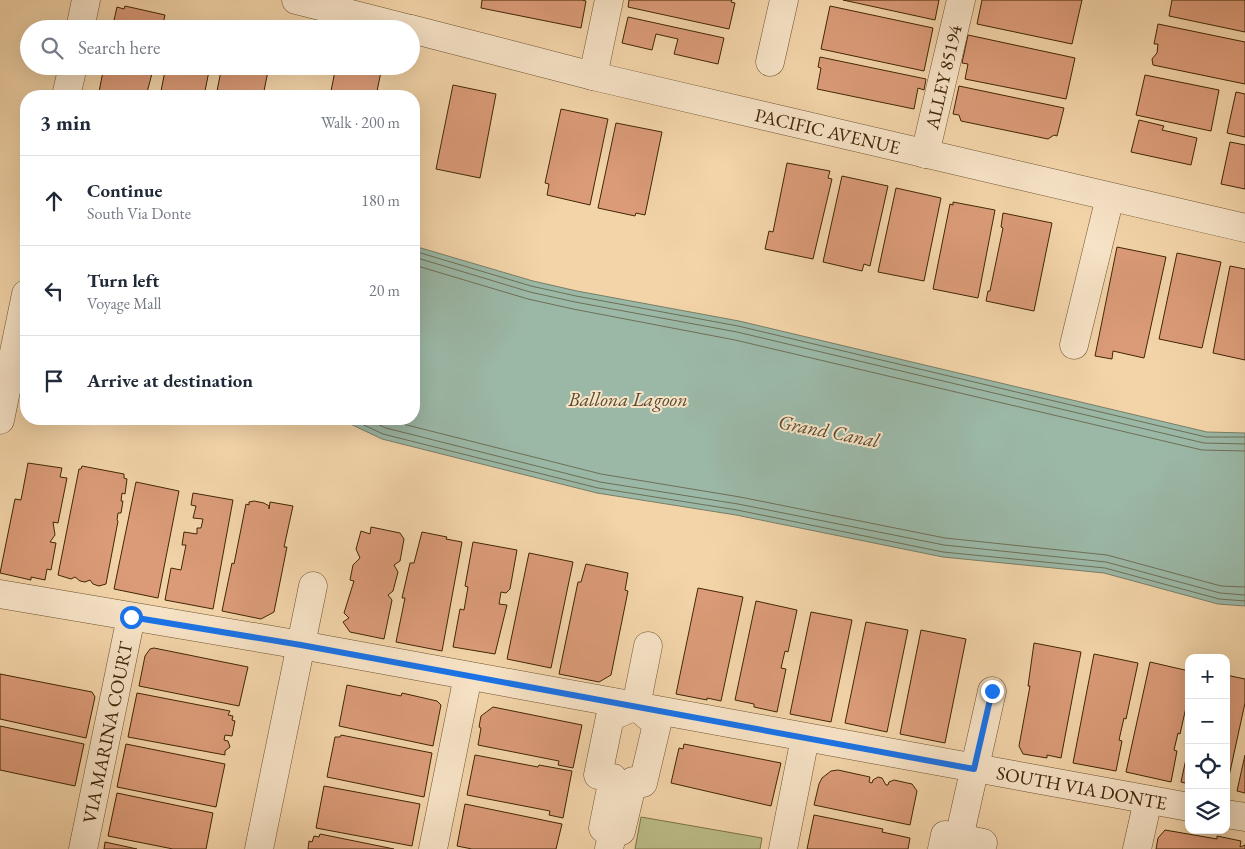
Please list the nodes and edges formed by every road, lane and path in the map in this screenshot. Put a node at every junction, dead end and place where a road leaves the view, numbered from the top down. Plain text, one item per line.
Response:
1 (86, 0) edge
2 (296, 0) edge
3 (609, 0) edge
4 (784, 0) edge
5 (961, 0) edge
6 (82, 20) edge
7 (375, 20) edge
8 (420, 32) edge
9 (770, 62) dead end
10 (70, 75) edge
11 (593, 76) junction
12 (67, 90) edge
13 (925, 154) junction
14 (1110, 197) junction
15 (1245, 228) edge
16 (20, 323) edge
17 (1074, 345) dead end
18 (0, 420) edge
19 (313, 586) dead end
20 (0, 594) edge
21 (131, 617) junction
22 (301, 645) junction
23 (648, 646) dead end
24 (468, 676) junction
25 (992, 691) dead end
26 (636, 706) junction
27 (806, 738) junction
28 (974, 769) junction
29 (1148, 800) junction
30 (1185, 806) edge
31 (1230, 815) edge
32 (1245, 817) edge
33 (611, 840) edge
34 (961, 845) edge
35 (83, 849) edge
36 (259, 849) edge
37 (434, 849) edge
38 (783, 849) edge
39 (1137, 849) edge

1 - 6 street
2 - 7 street, PACIFIC AVENUE
3 - 11 street
4 - 9 street
5 - 13 street, ALLEY 85194
8 - 11 street, PACIFIC AVENUE
10 - 12 street
11 - 13 street, PACIFIC AVENUE
13 - 14 street, PACIFIC AVENUE
14 - 15 street, PACIFIC AVENUE
14 - 17 street
16 - 18 street
19 - 22 street
20 - 21 street, SOUTH VIA DONTE
21 - 22 street, SOUTH VIA DONTE
21 - 35 street, VIA MARINA COURT
22 - 24 street, SOUTH VIA DONTE
22 - 36 street
23 - 26 street
24 - 26 street, SOUTH VIA DONTE
24 - 37 street
25 - 28 street
26 - 27 street, SOUTH VIA DONTE
26 - 33 street
26 - 33 street
27 - 28 street, SOUTH VIA DONTE
27 - 38 street
28 - 29 street, SOUTH VIA DONTE
28 - 34 street
29 - 30 street, SOUTH VIA DONTE
29 - 39 street
31 - 32 street

